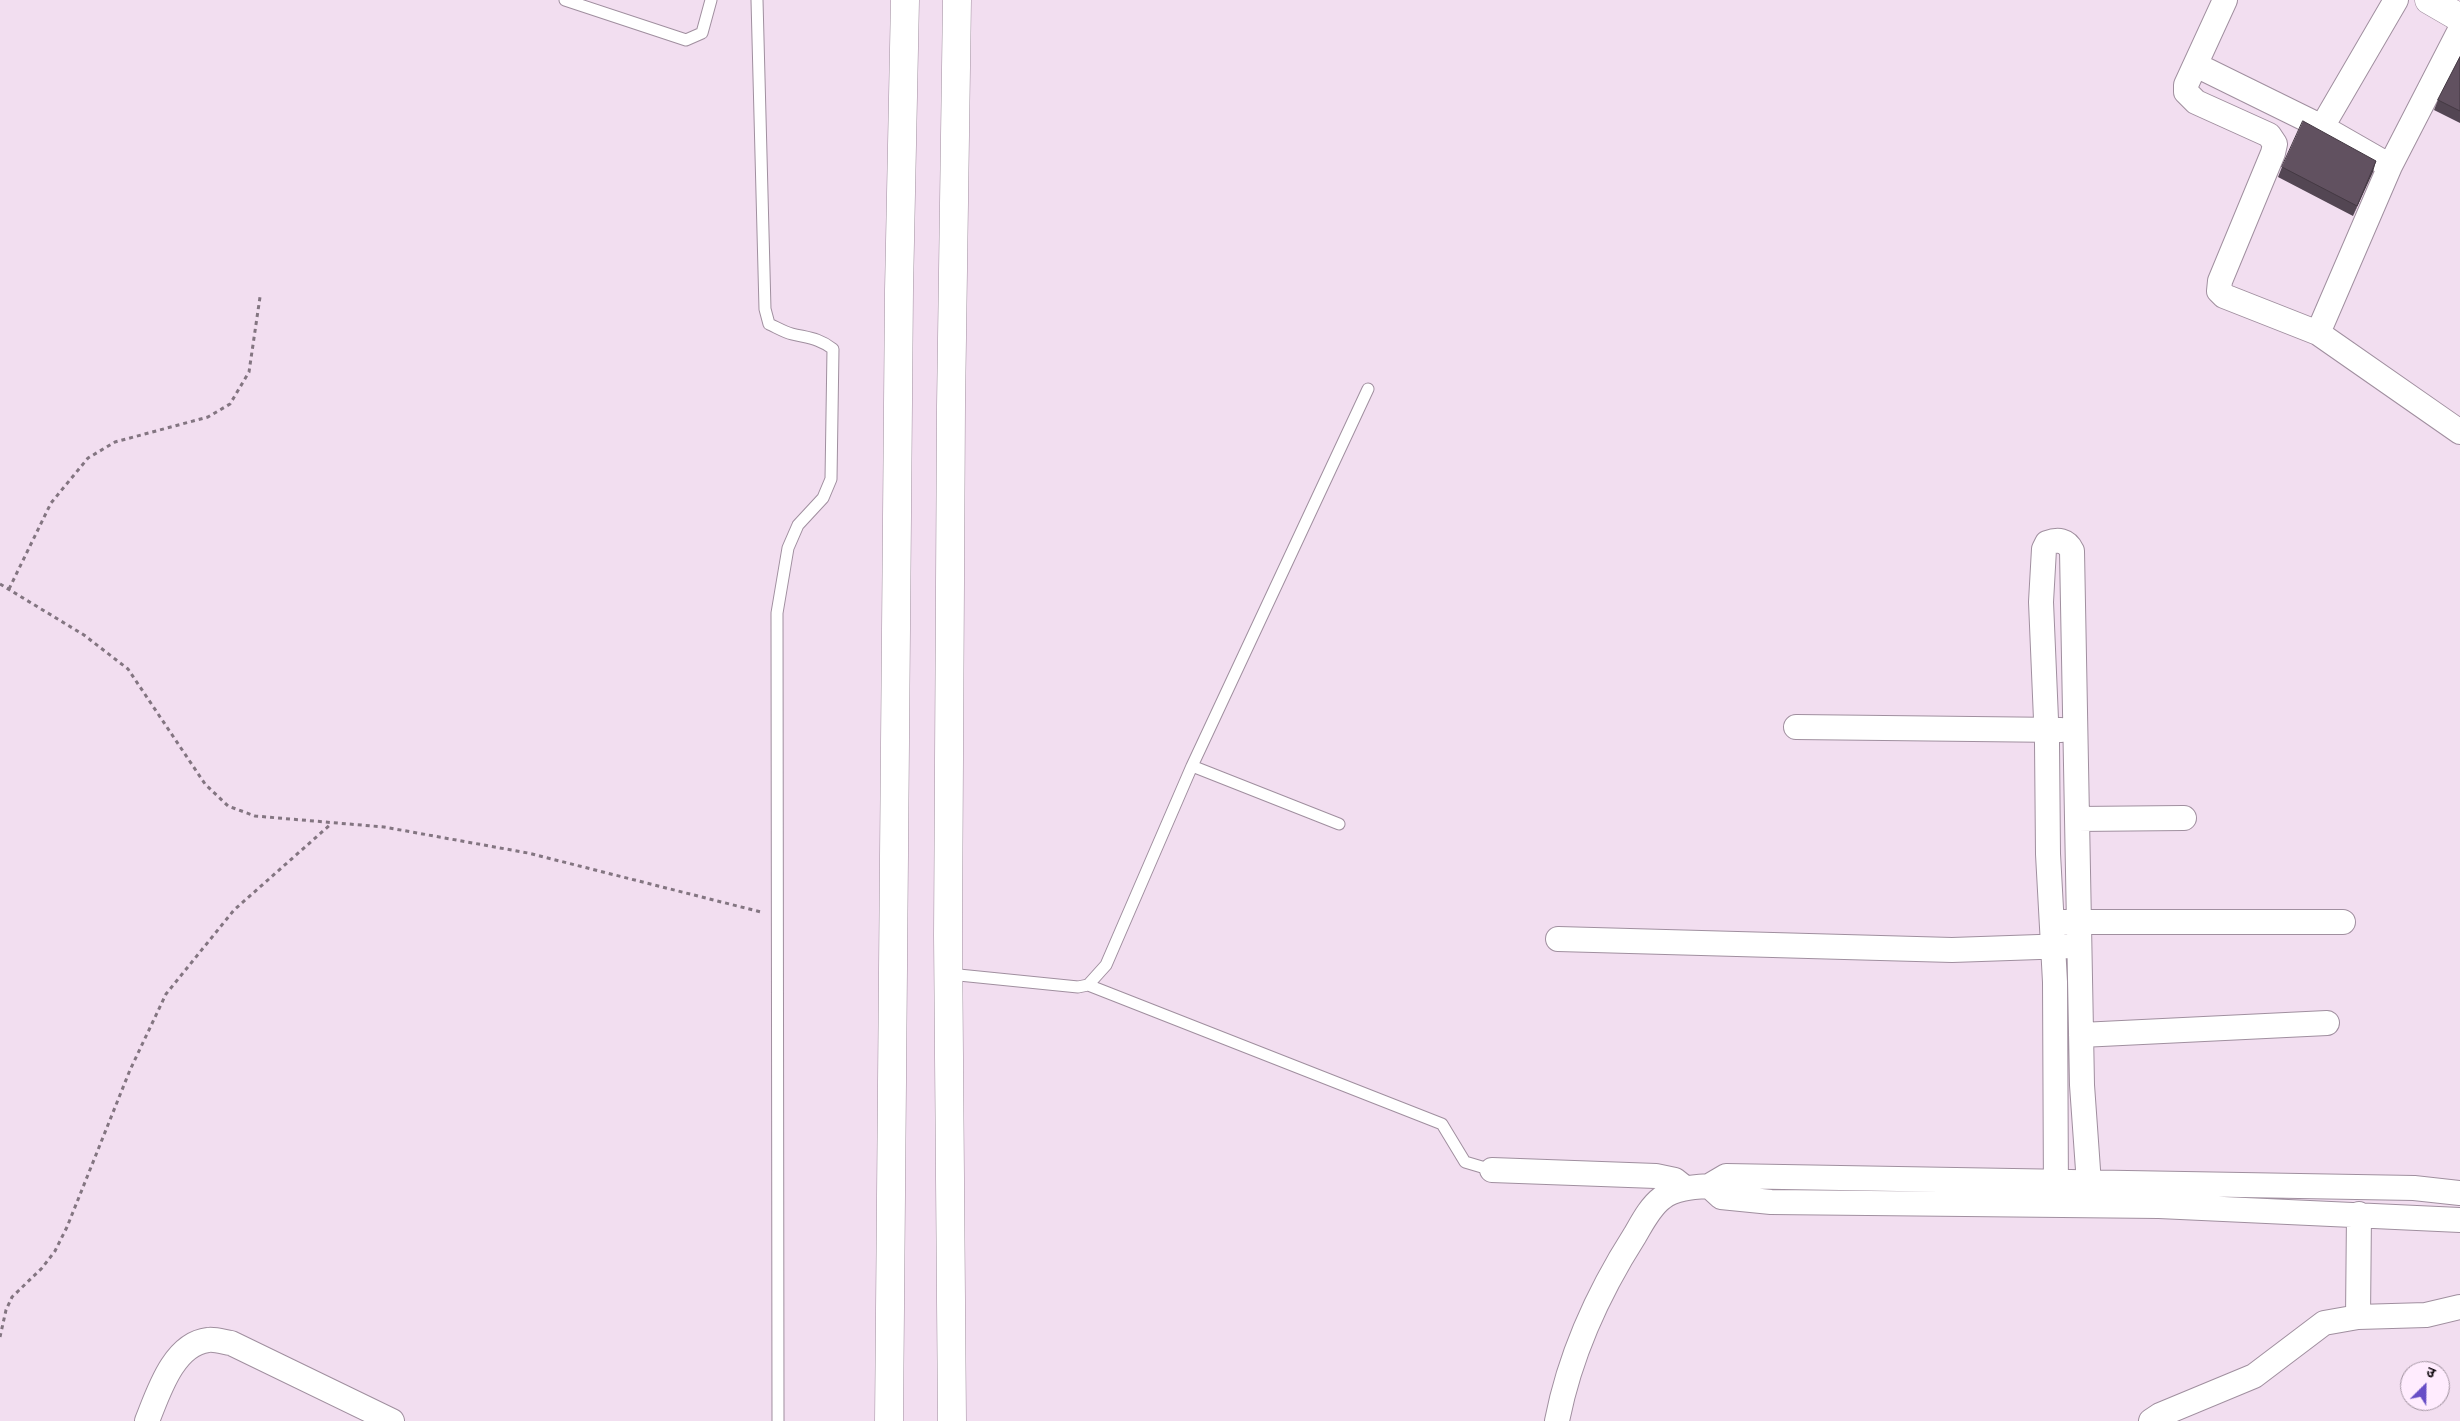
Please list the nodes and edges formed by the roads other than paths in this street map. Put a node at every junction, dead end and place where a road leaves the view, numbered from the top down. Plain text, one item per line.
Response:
1 (565, 0) edge
2 (711, 0) edge
3 (757, 0) edge
4 (905, 0) edge
5 (958, 0) edge
6 (2225, 0) edge
7 (2396, 0) edge
8 (2429, 0) edge
9 (2460, 18) edge
10 (2460, 30) edge
11 (2196, 64) junction
12 (2322, 127) junction
13 (2390, 166) junction
14 (2318, 333) junction
15 (1368, 388) dead end
16 (2460, 432) edge
17 (1796, 727) dead end
18 (2076, 729) junction
19 (2046, 730) junction
20 (1192, 766) junction
21 (2184, 818) dead end
22 (2077, 819) junction
23 (1339, 824) dead end
24 (2079, 920) junction
25 (2343, 922) dead end
26 (2052, 923) junction
27 (1558, 939) dead end
28 (2051, 946) junction
29 (2080, 946) junction
30 (949, 974) junction
31 (1088, 984) junction
32 (2327, 1024) dead end
33 (2081, 1035) junction
34 (1492, 1170) joint
35 (2090, 1182) junction
36 (1685, 1188) junction
37 (2056, 1194) junction
38 (2460, 1194) edge
39 (2090, 1205) junction
40 (2359, 1214) junction
41 (2460, 1220) edge
42 (2460, 1307) edge
43 (2358, 1317) junction
44 (147, 1421) edge
45 (392, 1421) edge
46 (778, 1421) edge
47 (889, 1421) edge
48 (952, 1421) edge
49 (1557, 1421) edge
50 (2151, 1421) edge

1 - 2 lane
3 - 46 lane
4 - 47 street
5 - 30 street
6 - 11 street
7 - 12 street
8 - 9 street
10 - 13 street
11 - 12 street
11 - 14 street
12 - 13 street
13 - 14 street
14 - 16 street
15 - 20 lane
17 - 19 street
18 - 19 street
18 - 19 street
18 - 22 street
19 - 26 street
20 - 23 lane
20 - 31 lane
21 - 22 street
22 - 24 street
24 - 25 street
24 - 26 street
24 - 29 street
26 - 28 street
27 - 28 street
28 - 29 street
28 - 37 street
29 - 33 street
30 - 31 lane
30 - 48 street
31 - 34 lane
32 - 33 street
33 - 35 street
34 - 36 street
35 - 37 street
35 - 38 street
35 - 39 street
36 - 37 street
36 - 49 street
37 - 39 street
39 - 40 street
40 - 41 street
40 - 43 street
42 - 43 street
43 - 50 street
44 - 45 street

